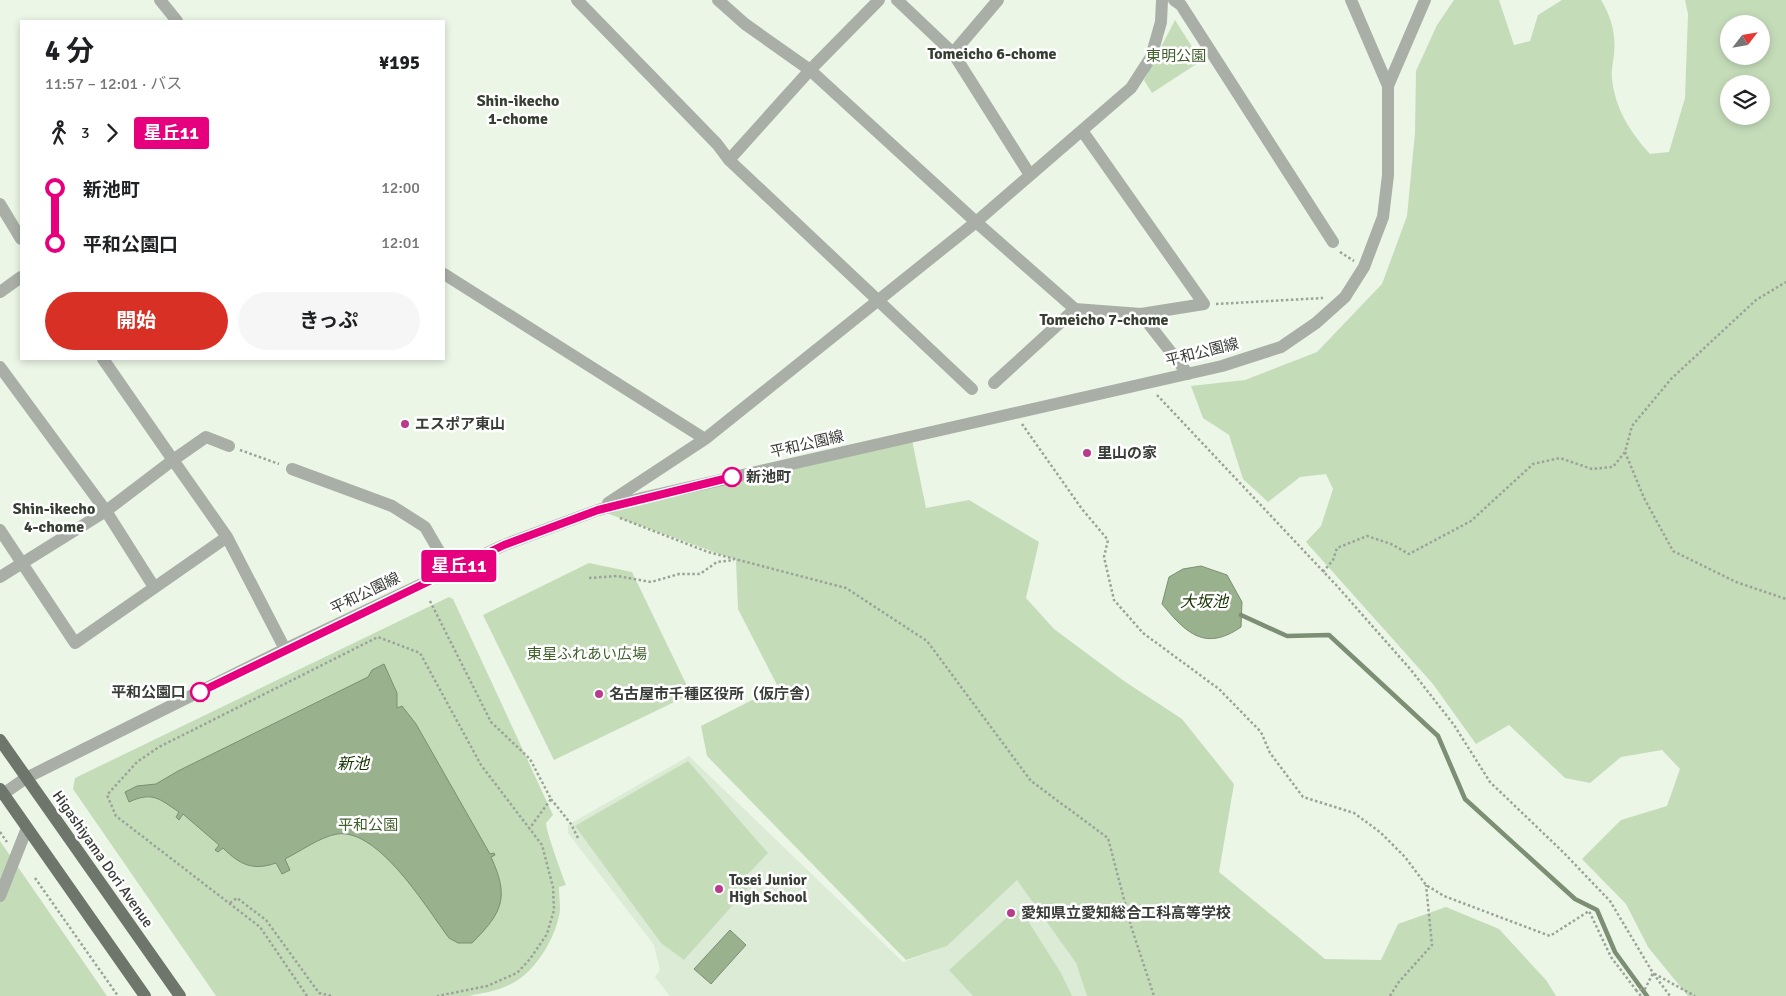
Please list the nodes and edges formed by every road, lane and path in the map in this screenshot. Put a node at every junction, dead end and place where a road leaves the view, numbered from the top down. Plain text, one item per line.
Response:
1 (160, 0) edge
2 (577, 0) edge
3 (718, 0) edge
4 (879, 0) edge
5 (897, 0) edge
6 (998, 0) edge
7 (1162, 0) edge
8 (1174, 0) edge
9 (1351, 0) edge
10 (1425, 0) edge
11 (866, 5) edge
12 (177, 20) edge
13 (952, 53) junction
14 (810, 70) junction
15 (1388, 86) junction
16 (1083, 132) junction
17 (729, 160) junction
18 (1030, 175) junction
19 (0, 204) edge
20 (976, 222) junction
21 (20, 236) edge
22 (1333, 242) joint
23 (1364, 267) junction
24 (445, 275) edge
25 (20, 278) edge
26 (1786, 282) edge
27 (0, 292) edge
28 (1345, 297) junction
29 (878, 300) junction
30 (1204, 304) junction
31 (1075, 309) junction
32 (1141, 314) junction
33 (104, 360) edge
34 (0, 367) edge
35 (1188, 374) junction
36 (994, 383) dead end
37 (1146, 383) junction
38 (972, 388) dead end
39 (1014, 413) junction
40 (705, 439) junction
41 (229, 446) joint
42 (1625, 452) junction
43 (174, 460) junction
44 (292, 469) joint
45 (598, 510) junction
46 (106, 511) junction
47 (0, 530) edge
48 (227, 537) junction
49 (736, 560) junction
50 (22, 562) junction
51 (450, 570) junction
52 (1323, 572) junction
53 (0, 577) edge
54 (589, 578) dead end
55 (154, 587) junction
56 (1786, 599) edge
57 (430, 601) dead end
58 (285, 649) junction
59 (0, 740) edge
60 (26, 778) junction
61 (2, 791) edge
62 (551, 799) junction
63 (27, 828) junction
64 (529, 829) junction
65 (0, 832) edge
66 (578, 838) dead end
67 (7, 842) dead end
68 (35, 878) dead end
69 (1426, 885) junction
70 (0, 896) edge
71 (230, 903) junction
72 (1653, 974) junction
73 (1636, 990) junction
74 (118, 996) edge
75 (145, 996) edge
76 (180, 996) edge
77 (307, 996) edge
78 (332, 996) edge
79 (437, 996) edge
80 (1154, 996) edge
81 (1390, 996) edge
82 (1641, 996) edge
83 (1670, 996) edge
84 (1695, 996) edge

1 - 12 street
2 - 17 street
3 - 14 street
4 - 11 street
5 - 13 street
6 - 13 street
7 - 16 street
8 - 22 street
9 - 15 street
10 - 15 street, 平和公園線
11 - 14 street
13 - 18 street
14 - 17 street
14 - 20 street
15 - 23 street, 平和公園線
16 - 18 street
16 - 30 street
17 - 29 street
18 - 20 street
19 - 21 street
20 - 29 street
20 - 31 street
22 - 23 path
23 - 28 street, 平和公園線
24 - 40 street
25 - 27 street
26 - 42 path
28 - 30 path
28 - 35 street, 平和公園線
29 - 38 street
29 - 40 street
30 - 32 street
31 - 32 street
31 - 36 street
32 - 35 street
33 - 43 street
34 - 46 street
35 - 37 street, 平和公園線
37 - 39 street, 平和公園線
37 - 52 path
39 - 45 street, 平和公園線
39 - 69 path
40 - 45 street
41 - 43 street
41 - 44 path
42 - 52 path
42 - 56 path
43 - 46 street
43 - 48 street
44 - 51 street
45 - 49 path
45 - 51 street, 平和公園線
46 - 50 street
46 - 55 street
47 - 50 street
48 - 55 street
48 - 58 street
49 - 54 path
49 - 80 path
50 - 53 street
50 - 55 street
51 - 58 street, 平和公園線
52 - 72 path
57 - 62 path
58 - 60 street, 平和公園線
59 - 60 main road, Higashiyama Dori Avenue
60 - 61 street, 平和公園線
60 - 76 main road, Higashiyama Dori Avenue
61 - 63 main road
62 - 64 path
62 - 66 path
63 - 70 street
63 - 75 main road
64 - 71 path
64 - 79 path
65 - 67 path
68 - 74 path
69 - 73 path
69 - 81 path
71 - 77 path
71 - 78 path
72 - 73 path
72 - 83 path
72 - 84 path
73 - 82 path

